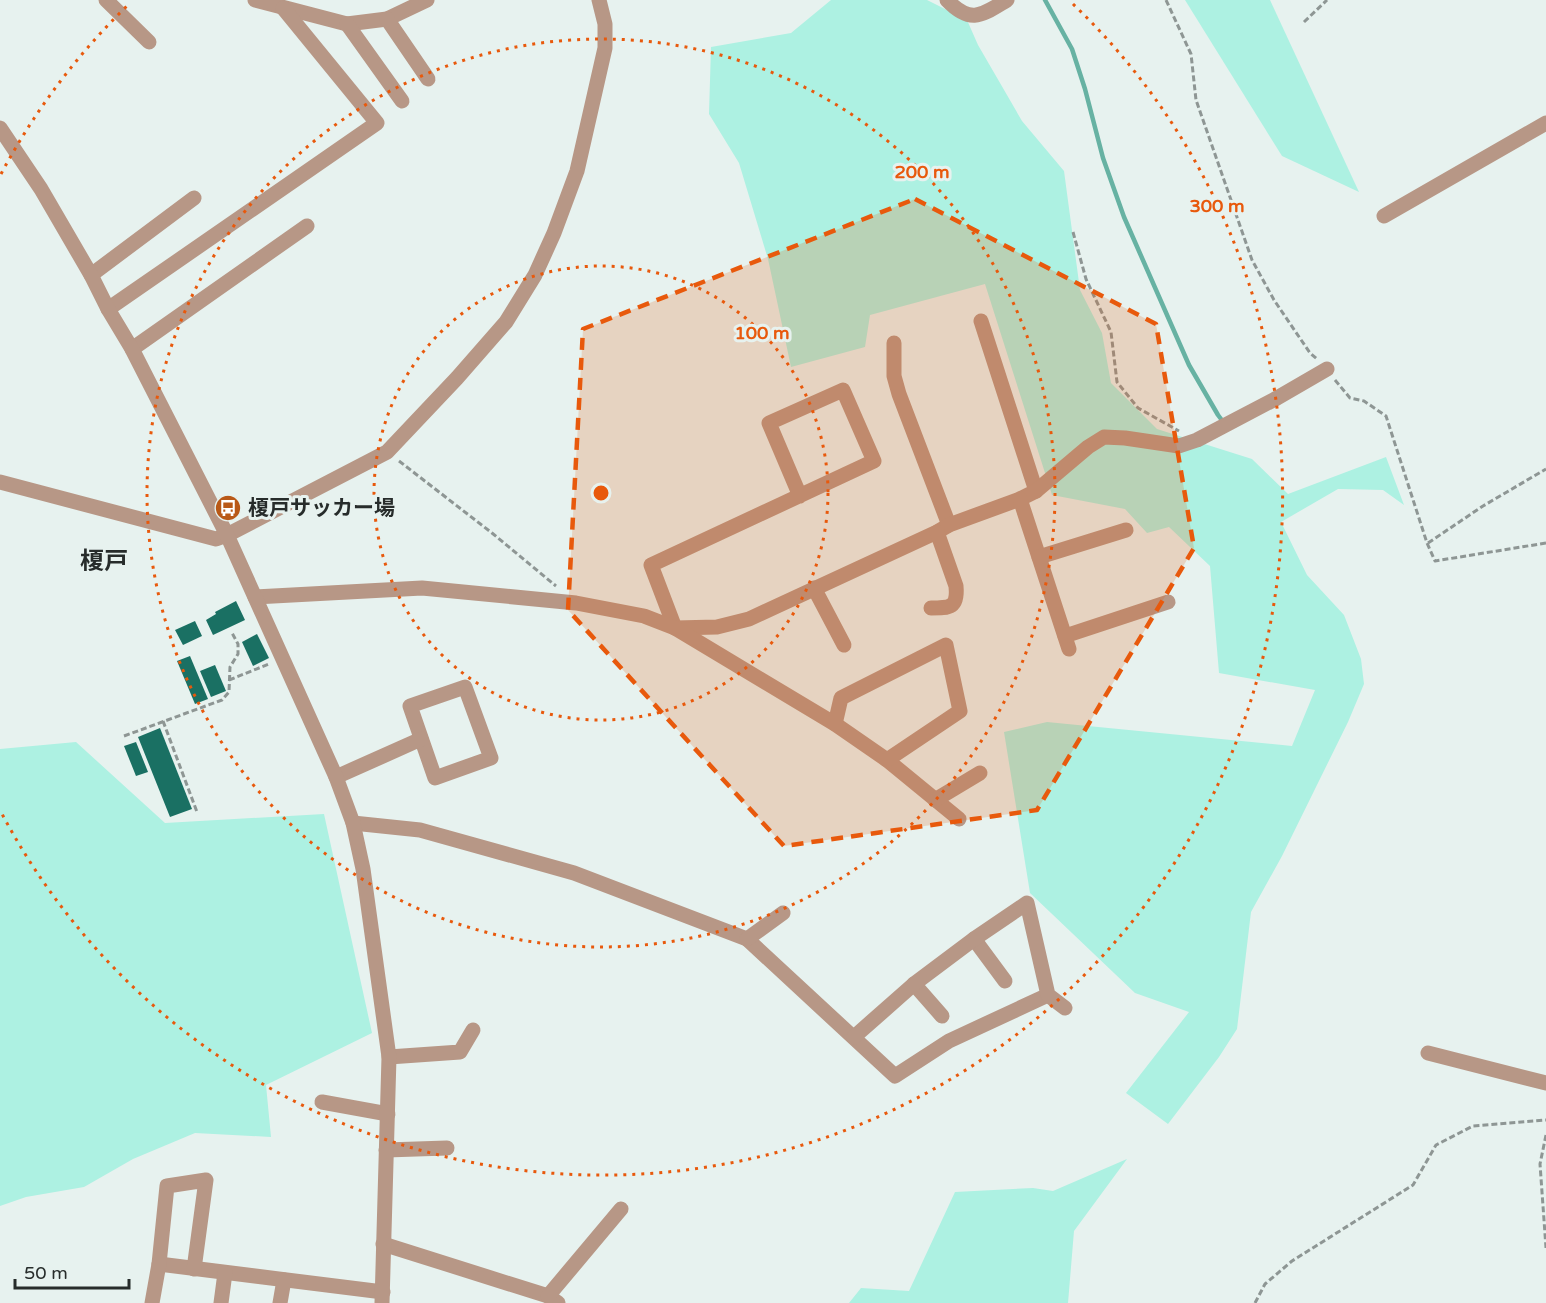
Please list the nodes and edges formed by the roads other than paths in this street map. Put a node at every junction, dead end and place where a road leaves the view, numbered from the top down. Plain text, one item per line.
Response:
1 (106, 0) edge
2 (255, 0) edge
3 (427, 0) edge
4 (599, 0) edge
5 (947, 0) edge
6 (1007, 0) edge
7 (283, 8) junction
8 (387, 19) junction
9 (346, 24) junction
10 (148, 42) dead end
11 (428, 79) dead end
12 (402, 101) dead end
13 (1546, 123) edge
14 (0, 128) edge
15 (194, 198) dead end
16 (1384, 216) dead end
17 (307, 226) dead end
18 (91, 275) junction
19 (108, 309) junction
20 (981, 321) dead end
21 (894, 343) dead end
22 (132, 349) junction
23 (1327, 369) road end
24 (0, 482) edge
25 (1036, 491) junction
26 (800, 496) junction
27 (1020, 499) junction
28 (943, 529) junction
29 (1126, 530) dead end
30 (227, 535) junction
31 (1039, 557) junction
32 (814, 588) junction
33 (255, 597) junction
34 (1168, 602) dead end
35 (931, 608) dead end
36 (675, 628) junction
37 (844, 645) dead end
38 (835, 724) junction
39 (421, 739) junction
40 (887, 760) junction
41 (980, 774) dead end
42 (336, 777) junction
43 (935, 800) junction
44 (959, 819) dead end
45 (353, 823) junction
46 (783, 913) dead end
47 (747, 939) junction
48 (974, 939) junction
49 (1005, 981) dead end
50 (914, 984) junction
51 (1048, 995) junction
52 (1065, 1008) dead end
53 (942, 1016) dead end
54 (473, 1030) dead end
55 (854, 1037) junction
56 (1428, 1053) dead end
57 (388, 1057) junction
58 (1546, 1083) edge
59 (322, 1102) dead end
60 (388, 1114) junction
61 (447, 1148) dead end
62 (386, 1150) junction
63 (621, 1209) dead end
64 (383, 1244) junction
65 (159, 1264) junction
66 (194, 1269) junction
67 (225, 1273) junction
68 (284, 1280) junction
69 (382, 1298) edge
70 (554, 1300) edge
71 (152, 1303) edge
72 (221, 1303) edge
73 (280, 1303) edge

1 - 10 street
2 - 7 street
3 - 8 street
4 - 30 street
5 - 6 street
7 - 9 street
7 - 19 street
8 - 9 street
8 - 11 street
9 - 12 street
13 - 16 street
14 - 18 street
15 - 18 street
17 - 22 street
18 - 19 street
19 - 22 street
20 - 25 street
21 - 28 street
22 - 30 street
23 - 25 street
24 - 30 street
25 - 27 street
26 - 26 street
26 - 36 street
27 - 28 street
27 - 31 street
28 - 32 street
28 - 35 street
29 - 31 street
30 - 33 street
31 - 34 street
32 - 36 street
32 - 37 street
33 - 36 street
33 - 42 street
36 - 38 street
38 - 40 street
38 - 40 street
39 - 39 street
39 - 42 street
40 - 43 street
41 - 43 street
42 - 45 street
43 - 44 street
45 - 47 street
45 - 57 street
46 - 47 street
47 - 55 street
48 - 49 street
48 - 50 street
48 - 51 street
50 - 53 street
50 - 55 street
51 - 52 street
51 - 55 street
54 - 57 street
56 - 58 street
57 - 60 street
59 - 60 street
60 - 62 street
61 - 62 street
62 - 64 street
63 - 70 street
64 - 69 street
64 - 70 street
65 - 66 street
65 - 66 street
65 - 71 street
66 - 67 street
67 - 68 street
67 - 72 street
68 - 69 street
68 - 73 street

